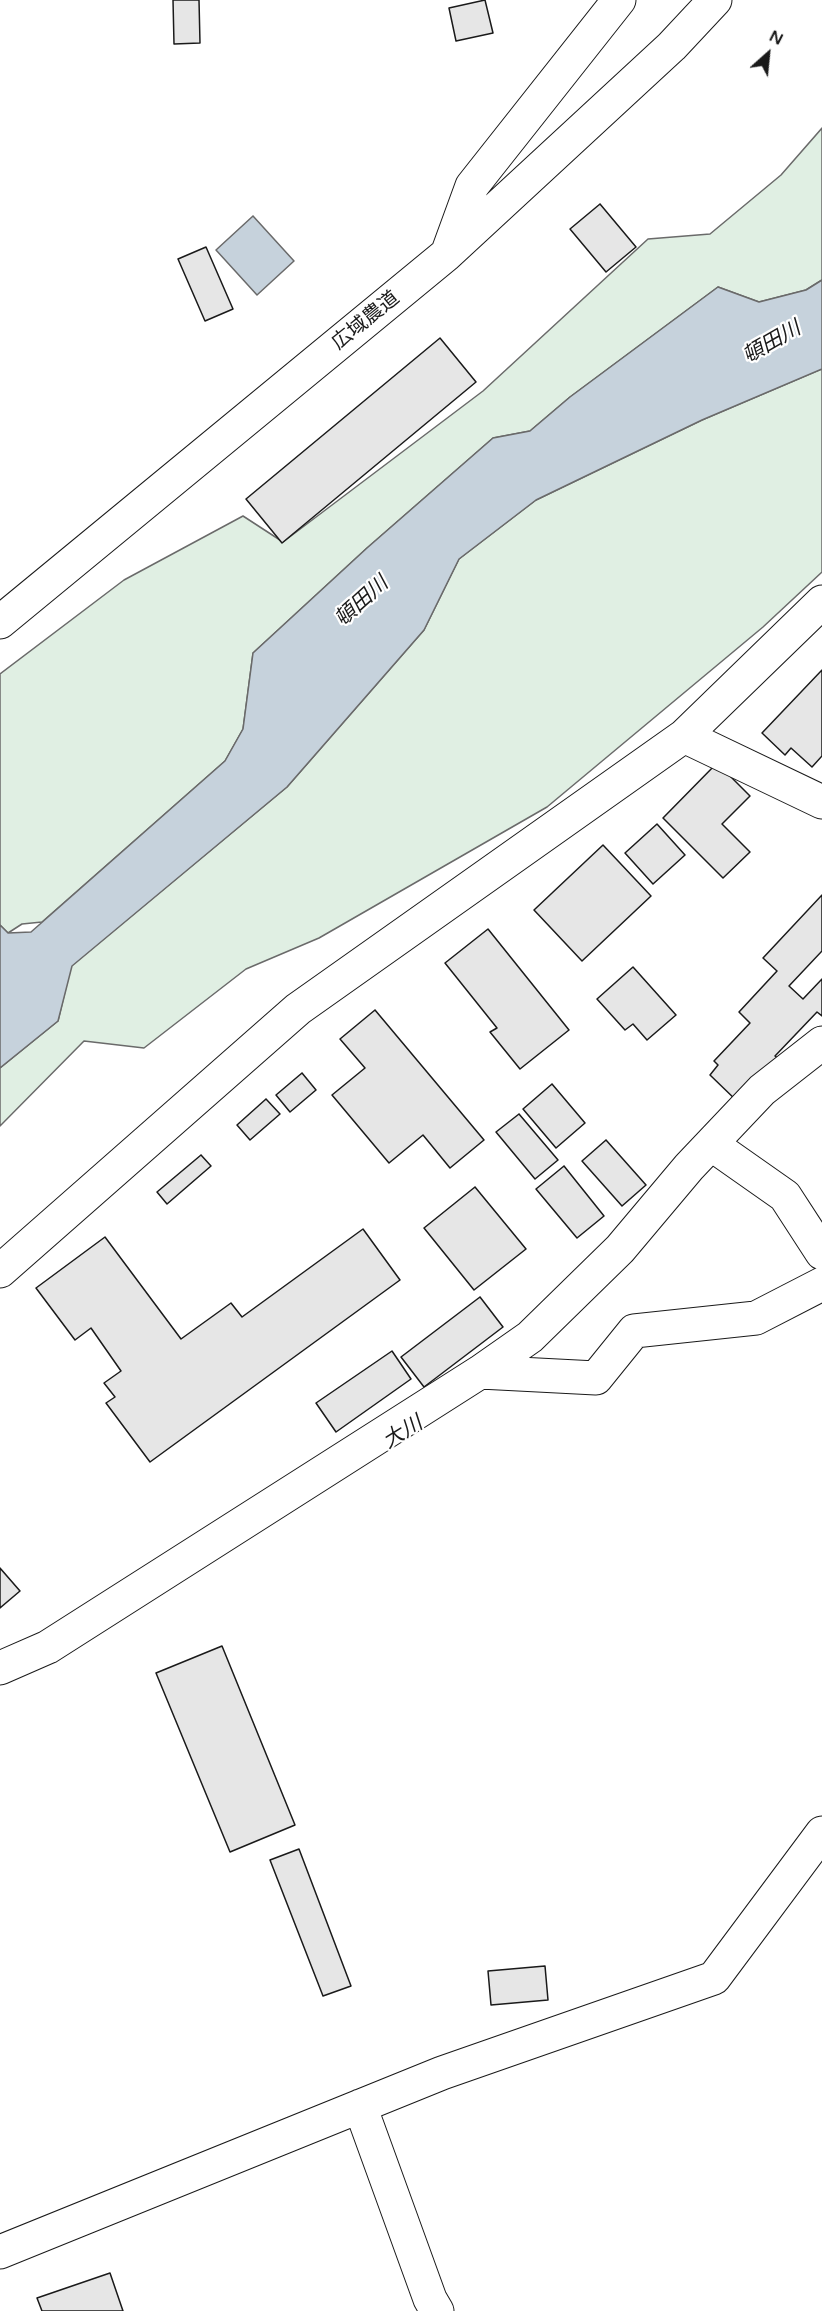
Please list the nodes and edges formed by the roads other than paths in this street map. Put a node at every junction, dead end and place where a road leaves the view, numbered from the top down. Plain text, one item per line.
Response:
1 (619, 0) edge
2 (715, 0) edge
3 (447, 254) junction
4 (822, 602) edge
5 (0, 622) edge
6 (684, 736) junction
7 (822, 802) edge
8 (822, 1043) edge
9 (711, 1144) junction
10 (822, 1253) edge
11 (0, 1270) edge
12 (822, 1284) edge
13 (480, 1372) junction
14 (0, 1668) edge
15 (822, 1833) edge
16 (360, 2106) junction
17 (0, 2252) edge
18 (437, 2311) edge

1 - 3 street
2 - 3 street, 広域農道
3 - 5 street, 広域農道
4 - 6 street
6 - 7 street
6 - 11 street
8 - 9 street
9 - 10 street
9 - 13 street
12 - 13 street
13 - 14 street
15 - 16 street
16 - 17 street
16 - 18 street

